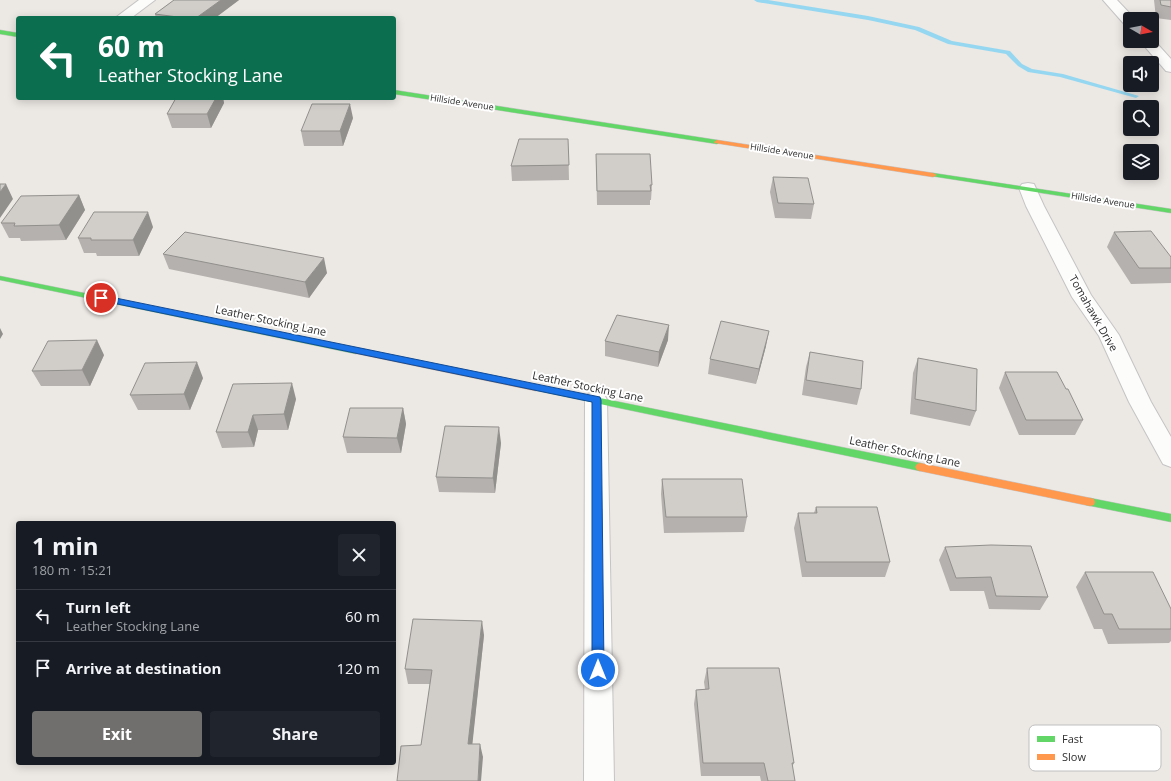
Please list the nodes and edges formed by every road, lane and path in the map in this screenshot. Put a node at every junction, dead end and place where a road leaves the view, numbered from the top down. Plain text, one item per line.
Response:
1 (148, 0) edge
2 (1110, 0) edge
3 (1123, 14) edge
4 (125, 16) edge
5 (0, 32) edge
6 (16, 35) edge
7 (1153, 48) edge
8 (1171, 68) edge
9 (396, 92) edge
10 (1028, 188) junction
11 (1171, 211) edge
12 (0, 278) edge
13 (596, 400) junction
14 (1171, 458) edge
15 (1171, 518) edge
16 (599, 781) edge

1 - 4 street
2 - 3 street
5 - 6 street
7 - 8 street
9 - 10 street, Hillside Avenue
10 - 11 street, Hillside Avenue
10 - 14 street, Tomahawk Drive
12 - 13 street, Leather Stocking Lane
13 - 15 street, Leather Stocking Lane
13 - 16 street

